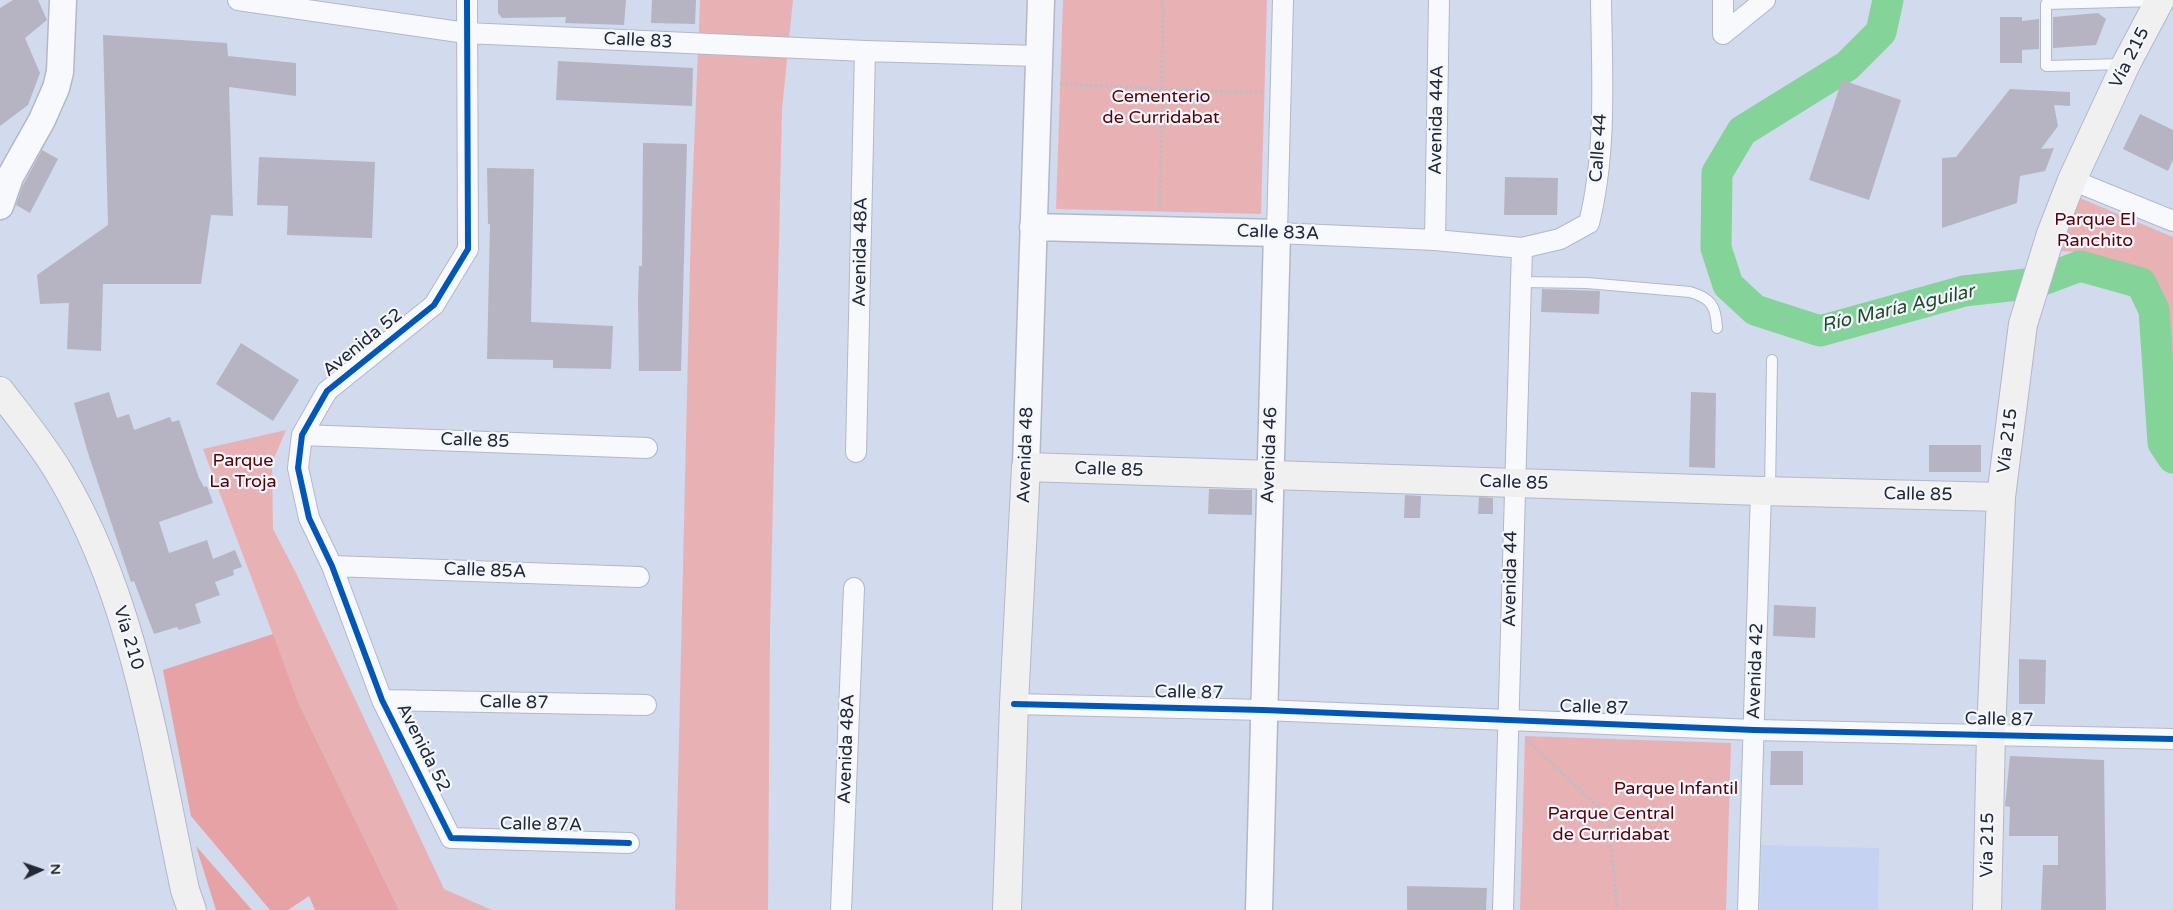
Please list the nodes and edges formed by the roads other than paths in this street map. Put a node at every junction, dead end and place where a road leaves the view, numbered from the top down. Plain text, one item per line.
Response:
1 (63, 0) edge
2 (467, 0) edge
3 (1041, 0) edge
4 (1283, 0) edge
5 (1439, 0) edge
6 (1602, 0) edge
7 (1723, 0) edge
8 (1765, 0) edge
9 (239, 1) edge
10 (2160, 1) edge
11 (466, 33) junction
12 (865, 51) junction
13 (1038, 56) junction
14 (2126, 64) junction
15 (2072, 180) junction
16 (0, 206) edge
17 (2173, 221) edge
18 (1033, 227) junction
19 (1277, 233) junction
20 (1435, 240) junction
21 (1522, 248) junction
22 (1521, 282) junction
23 (1717, 328) dead end
24 (1772, 360) dead end
25 (0, 391) edge
26 (302, 435) junction
27 (647, 448) dead end
28 (856, 452) dead end
29 (1026, 467) junction
30 (1269, 474) junction
31 (1514, 483) junction
32 (1766, 491) junction
33 (2001, 496) junction
34 (332, 566) junction
35 (639, 577) dead end
36 (854, 588) dead end
37 (382, 700) junction
38 (1014, 704) junction
39 (646, 705) dead end
40 (1264, 710) junction
41 (1508, 719) junction
42 (1754, 730) junction
43 (1991, 734) junction
44 (2173, 739) edge
45 (451, 838) joint
46 (630, 843) dead end
47 (192, 910) edge
48 (841, 910) edge
49 (1007, 910) edge
50 (1258, 910) edge
51 (1502, 910) edge
52 (1748, 910) edge
53 (1987, 910) edge

1 - 16 street
2 - 11 street, Avenida 52
3 - 13 street, Avenida 48
4 - 19 street, Avenida 46
5 - 20 street, Avenida 44A
6 - 21 street, Calle 44
7 - 8 street
9 - 11 street, Calle 83
10 - 14 main road, Vía 215
10 - 14 lane
11 - 12 street, Calle 83
11 - 26 street, Avenida 52
12 - 13 street, Calle 83
12 - 28 street, Avenida 48A
13 - 18 street, Avenida 48
14 - 15 main road, Vía 215
15 - 17 street
15 - 33 main road, Vía 215
18 - 19 street, Calle 83A
18 - 29 street, Avenida 48
19 - 20 street, Calle 83A
19 - 30 street, Avenida 46
20 - 21 street, Calle 83A
21 - 22 street, Avenida 44
22 - 23 lane
22 - 31 street, Avenida 44
24 - 32 lane, Avenida 42
25 - 47 main road, Vía 210
26 - 27 street, Calle 85
26 - 34 street, Avenida 52
29 - 30 main road, Calle 85
29 - 38 main road, Avenida 48
30 - 31 main road, Calle 85
30 - 40 street, Avenida 46
31 - 32 main road, Calle 85
31 - 41 street, Avenida 44
32 - 33 main road, Calle 85
32 - 42 street, Avenida 42
33 - 43 main road, Vía 215
34 - 35 street, Calle 85A
34 - 37 street, Avenida 52
36 - 48 street, Avenida 48A
37 - 39 street, Calle 87
37 - 45 street, Avenida 52
38 - 40 street, Calle 87
38 - 49 main road, Avenida 48
40 - 41 street, Calle 87
40 - 50 street, Avenida 46
41 - 42 street, Calle 87
41 - 51 street, Avenida 44
42 - 43 street, Calle 87
42 - 52 street, Avenida 42
43 - 44 street, Calle 87
43 - 53 main road, Vía 215
45 - 46 street, Calle 87A

